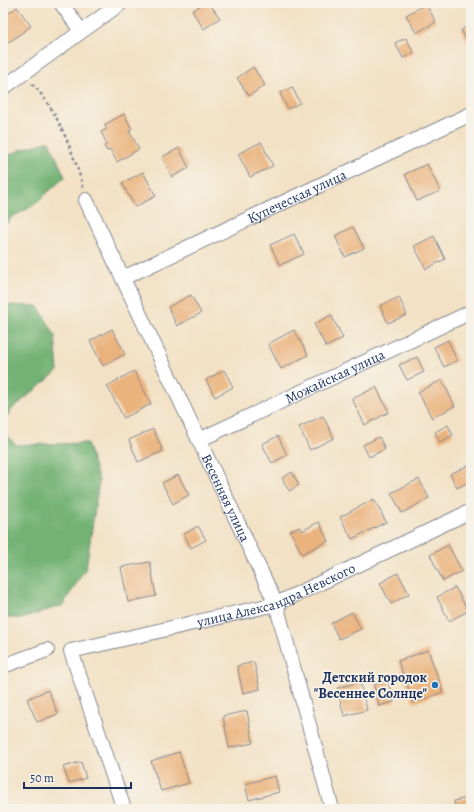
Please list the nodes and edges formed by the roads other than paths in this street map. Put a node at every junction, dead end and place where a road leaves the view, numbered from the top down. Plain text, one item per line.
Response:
1 (61, 3) edge
2 (121, 3) edge
3 (81, 31) junction
4 (3, 88) edge
5 (471, 114) edge
6 (86, 200) road end
7 (123, 278) junction
8 (471, 312) edge
9 (199, 440) junction
10 (471, 511) edge
11 (276, 604) junction
12 (47, 650) dead end
13 (3, 666) edge
14 (124, 809) edge
15 (332, 809) edge

1 - 3 street
2 - 3 street
3 - 4 street
5 - 7 street, Купеческая улица
6 - 7 street, Весенняя улица
7 - 9 street, Весенняя улица
8 - 9 street, Можайская улица
9 - 11 street, Весенняя улица
10 - 11 street, улица Александра Невского
11 - 14 street, улица Александра Невского
11 - 15 street, Весенняя улица
12 - 13 street

